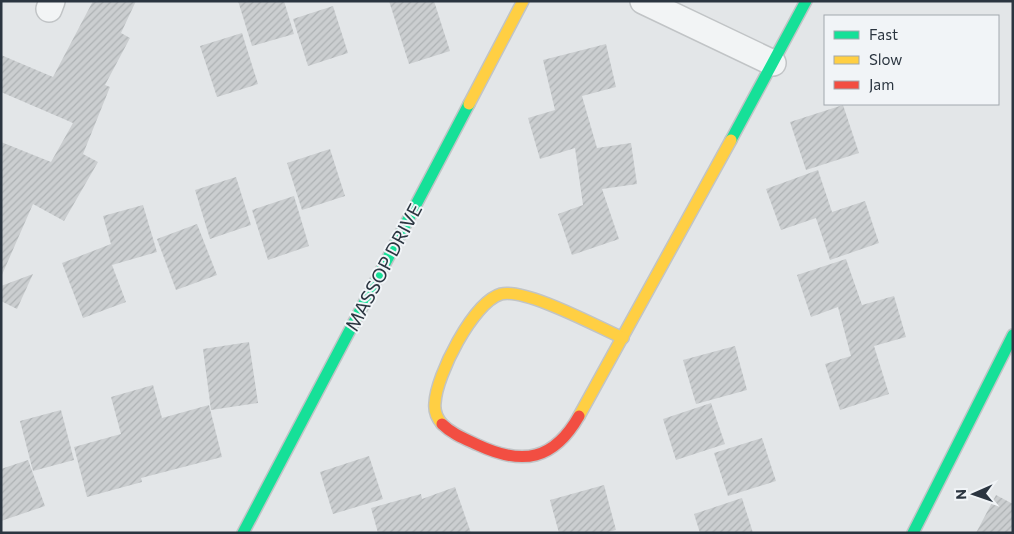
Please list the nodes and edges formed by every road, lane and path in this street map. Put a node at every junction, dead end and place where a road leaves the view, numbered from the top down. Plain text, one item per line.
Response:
1 (523, 1) edge
2 (643, 1) edge
3 (806, 1) edge
4 (773, 63) junction
5 (1013, 335) edge
6 (623, 338) junction
7 (243, 533) edge
8 (912, 533) edge

1 - 7 street, MASSOP DRIVE
2 - 4 street
3 - 4 street
4 - 6 street
5 - 8 street
6 - 6 street

